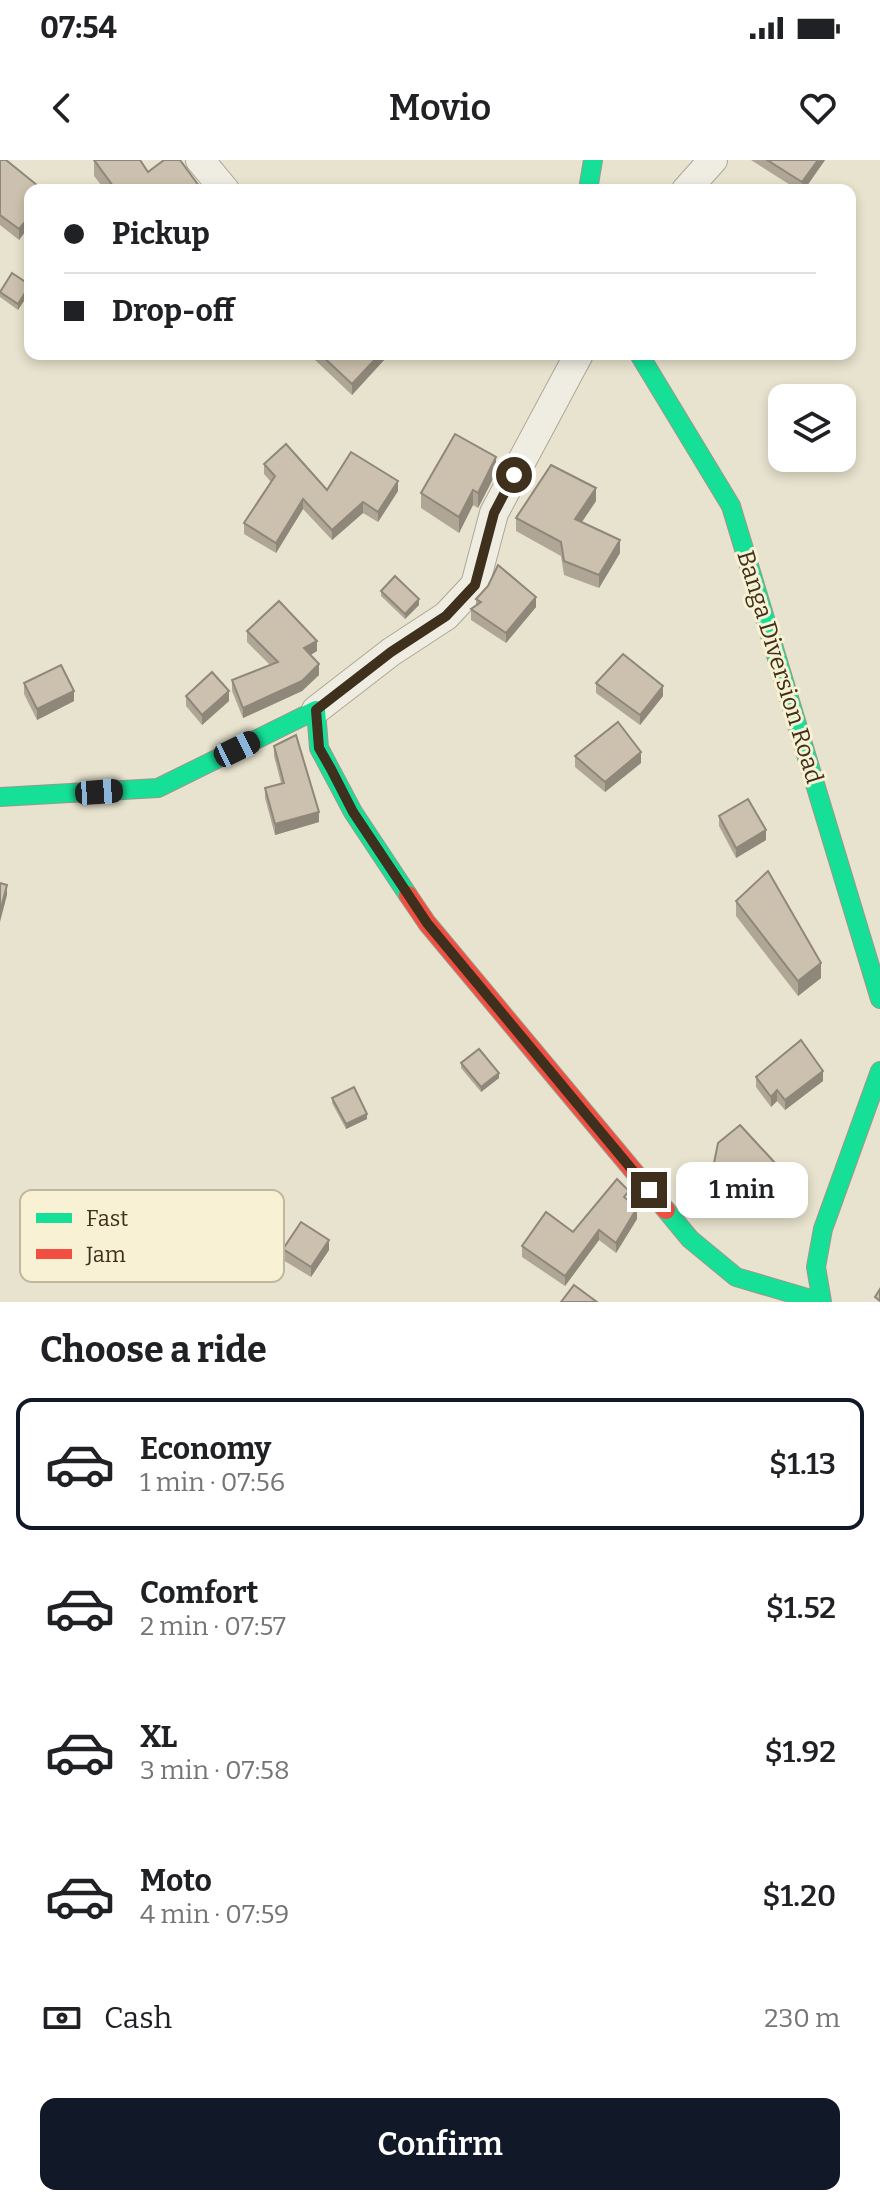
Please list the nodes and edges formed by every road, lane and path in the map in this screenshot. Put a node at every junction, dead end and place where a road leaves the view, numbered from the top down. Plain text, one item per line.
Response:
1 (200, 160) edge
2 (593, 160) edge
3 (713, 160) edge
4 (220, 184) edge
5 (589, 184) edge
6 (691, 184) edge
7 (576, 360) edge
8 (643, 360) edge
9 (316, 710) junction
10 (0, 797) edge
11 (880, 999) edge
12 (880, 1071) edge
13 (821, 1302) edge

1 - 4 street
2 - 5 street
3 - 6 street
7 - 9 street
8 - 11 street, Banga Diversion Road
9 - 10 street
9 - 13 street
12 - 13 street

